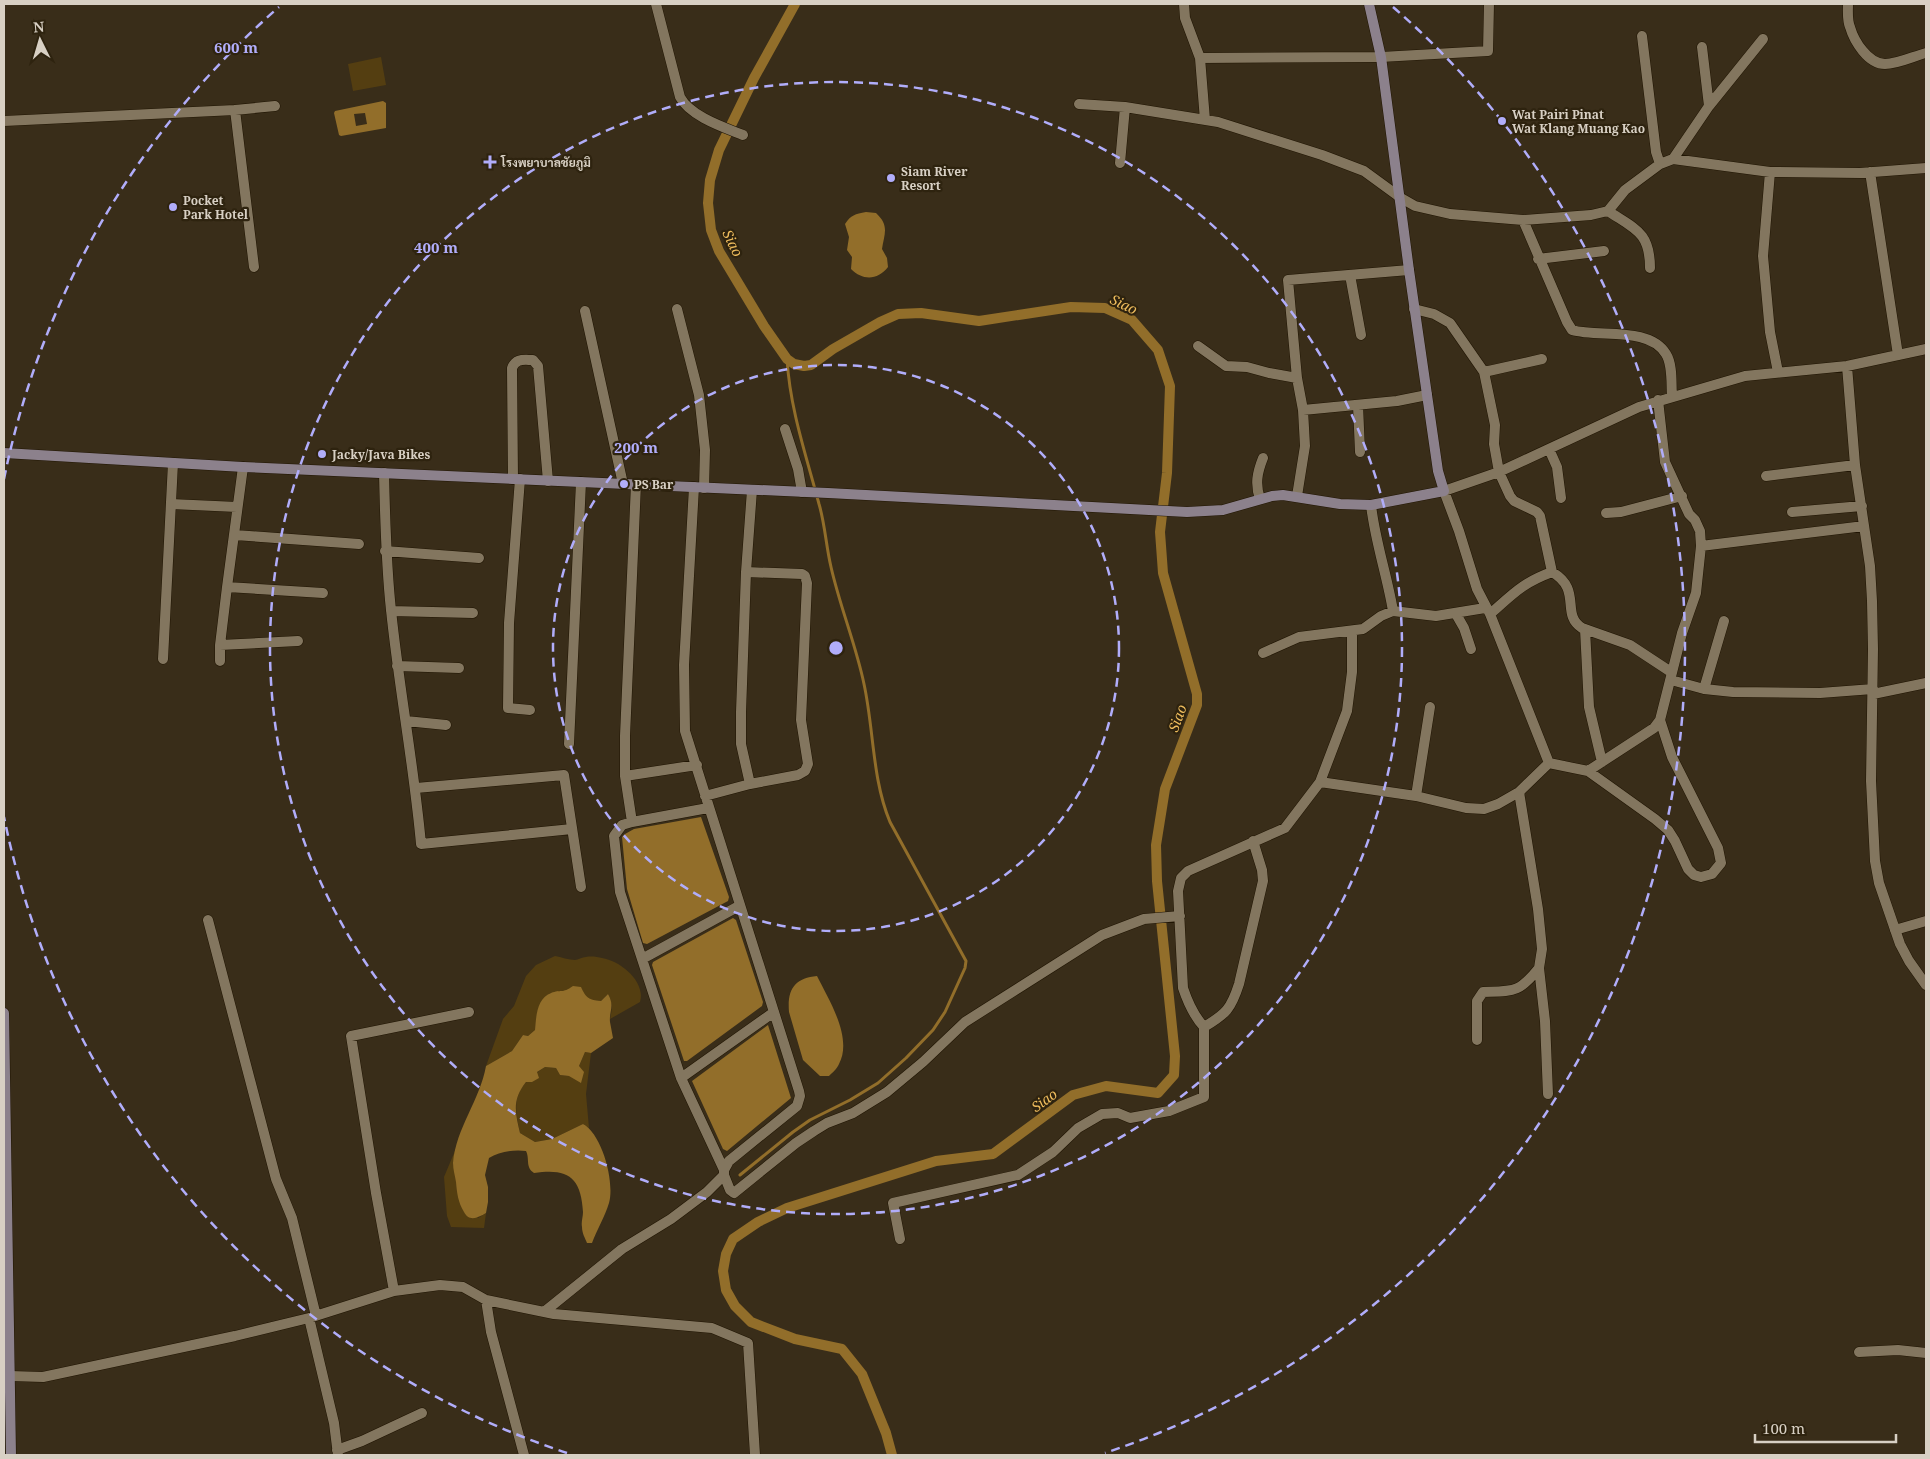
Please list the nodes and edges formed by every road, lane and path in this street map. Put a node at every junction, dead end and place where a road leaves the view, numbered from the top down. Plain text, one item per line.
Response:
1 (656, 4) edge
2 (1184, 4) edge
3 (1369, 4) edge
4 (1489, 4) edge
5 (1848, 4) edge
6 (1642, 36) dead end
7 (1763, 39) dead end
8 (1702, 47) dead end
9 (1926, 53) edge
10 (1382, 56) junction
11 (1200, 58) junction
12 (1079, 104) dead end
13 (275, 106) dead end
14 (1710, 106) junction
15 (1126, 107) junction
16 (235, 110) junction
17 (1205, 120) junction
18 (4, 121) edge
19 (743, 135) dead end
20 (1673, 159) junction
21 (1120, 163) dead end
22 (1660, 164) junction
23 (1926, 168) edge
24 (1770, 172) junction
25 (1870, 172) junction
26 (1401, 198) junction
27 (1608, 211) junction
28 (1523, 220) junction
29 (1604, 252) dead end
30 (1538, 259) junction
31 (254, 267) dead end
32 (1650, 268) dead end
33 (1409, 270) junction
34 (1350, 275) junction
35 (678, 309) dead end
36 (1414, 309) junction
37 (585, 311) dead end
38 (1361, 335) dead end
39 (1198, 346) dead end
40 (1926, 349) edge
41 (1898, 355) junction
42 (1542, 359) dead end
43 (1847, 366) junction
44 (1484, 372) junction
45 (1778, 372) junction
46 (1297, 378) junction
47 (1427, 396) junction
48 (1672, 396) junction
49 (1658, 400) junction
50 (1358, 405) junction
51 (1303, 410) junction
52 (785, 428) dead end
53 (1549, 449) junction
54 (1360, 452) dead end
55 (4, 453) edge
56 (1263, 458) dead end
57 (173, 463) junction
58 (1855, 465) junction
59 (243, 467) junction
60 (1499, 472) junction
61 (384, 473) junction
62 (1766, 476) dead end
63 (517, 479) junction
64 (548, 480) junction
65 (581, 482) junction
66 (623, 484) junction
67 (636, 484) junction
68 (699, 488) junction
69 (752, 490) junction
70 (1444, 491) junction
71 (806, 492) junction
72 (1297, 496) junction
73 (1682, 496) junction
74 (1561, 498) dead end
75 (1260, 499) junction
76 (171, 504) junction
77 (1371, 504) junction
78 (1862, 506) junction
79 (237, 507) junction
80 (1792, 512) dead end
81 (1606, 513) dead end
82 (1864, 526) junction
83 (235, 535) junction
84 (359, 544) dead end
85 (1701, 546) junction
86 (385, 551) junction
87 (479, 558) dead end
88 (746, 572) junction
89 (1552, 572) junction
90 (227, 587) junction
91 (323, 593) dead end
92 (391, 611) junction
93 (1393, 611) junction
94 (1488, 611) junction
95 (473, 613) dead end
96 (1456, 614) junction
97 (1724, 621) dead end
98 (1585, 629) junction
99 (1352, 631) junction
100 (298, 641) dead end
101 (220, 645) junction
102 (1470, 649) dead end
103 (1263, 653) dead end
104 (163, 659) dead end
105 (220, 661) dead end
106 (398, 666) junction
107 (459, 668) dead end
108 (1671, 676) junction
109 (1926, 682) edge
110 (1704, 689) junction
111 (1873, 692) junction
112 (1430, 707) dead end
113 (530, 710) dead end
114 (1660, 720) junction
115 (406, 722) junction
116 (446, 725) dead end
117 (569, 744) dead end
118 (1602, 762) junction
119 (1549, 763) junction
120 (697, 765) junction
121 (1588, 771) junction
122 (625, 776) junction
123 (1320, 782) junction
124 (750, 784) junction
125 (416, 788) junction
126 (1519, 792) junction
127 (705, 796) junction
128 (1416, 796) junction
129 (708, 808) junction
130 (632, 822) junction
131 (572, 829) junction
132 (1253, 841) junction
133 (581, 887) dead end
134 (739, 906) junction
135 (1178, 916) junction
136 (208, 920) dead end
137 (1926, 921) edge
138 (1895, 930) junction
139 (642, 959) junction
140 (1539, 968) junction
141 (1926, 985) edge
142 (470, 1012) dead end
143 (774, 1012) junction
144 (4, 1013) edge
145 (1204, 1028) junction
146 (1477, 1040) dead end
147 (682, 1078) junction
148 (1548, 1094) dead end
149 (726, 1179) junction
150 (900, 1239) dead end
151 (394, 1292) junction
152 (486, 1300) junction
153 (544, 1312) junction
154 (312, 1317) junction
155 (1859, 1352) dead end
156 (1926, 1352) edge
157 (10, 1376) junction
158 (422, 1412) dead end
159 (338, 1452) edge
160 (12, 1455) edge
161 (524, 1455) edge
162 (755, 1455) edge

1 - 19 street
2 - 11 street
3 - 10 street
4 - 10 street
5 - 9 street
6 - 22 street
7 - 14 street
8 - 14 street
10 - 11 street
10 - 26 street
11 - 17 street
12 - 15 street
13 - 16 street
14 - 20 street
15 - 17 street
15 - 21 street
16 - 18 street
16 - 31 street
17 - 26 street
20 - 22 street
20 - 24 street
22 - 27 street
23 - 25 street
24 - 25 street
24 - 45 street
25 - 41 street
26 - 28 street
26 - 33 street
27 - 28 street
27 - 32 street
28 - 30 street
29 - 30 street
30 - 48 street
33 - 34 street
33 - 36 street
34 - 38 street
34 - 46 street
35 - 68 street
36 - 44 street
36 - 47 street
37 - 66 street
39 - 46 street
40 - 41 street
41 - 43 street
42 - 44 street
43 - 45 street
43 - 58 street
44 - 60 street
45 - 48 street
46 - 51 street
47 - 50 street
47 - 70 street
48 - 49 street
49 - 53 street
49 - 73 street
50 - 51 street
50 - 54 street
51 - 72 street
52 - 71 street
53 - 60 street
53 - 74 street
55 - 57 street
56 - 75 street
57 - 59 street
57 - 76 street
58 - 62 street
58 - 78 street
59 - 61 street
59 - 79 street
60 - 70 street
60 - 89 street
61 - 63 street
61 - 86 street
63 - 64 street
63 - 64 street
63 - 113 street
64 - 65 street
65 - 66 street
65 - 117 street
66 - 67 street
67 - 68 street
67 - 122 street
68 - 69 street
68 - 120 street
69 - 71 street
69 - 88 street
70 - 77 street
70 - 94 street
71 - 75 street
72 - 75 street
72 - 77 street
73 - 81 street
73 - 85 street
76 - 79 street
76 - 104 street
77 - 93 street
78 - 80 street
78 - 82 street
79 - 83 street
82 - 85 street
82 - 111 street
83 - 84 street
83 - 90 street
85 - 108 street
86 - 87 street
86 - 92 street
88 - 124 street
88 - 124 street
89 - 94 street
89 - 98 street
90 - 91 street
90 - 101 street
92 - 95 street
92 - 106 street
93 - 96 street
93 - 99 street
94 - 96 street
94 - 119 street
96 - 102 street
97 - 110 street
98 - 108 street
98 - 118 street
99 - 103 street
99 - 123 street
100 - 101 street
101 - 105 street
106 - 107 street
106 - 115 street
108 - 110 street
108 - 114 street
109 - 111 street
110 - 111 street
111 - 138 street
112 - 128 street
114 - 118 street
114 - 121 street
115 - 116 street
115 - 125 street
118 - 121 street
119 - 121 street
119 - 126 street
120 - 122 street
120 - 127 street
122 - 130 street
123 - 128 street
123 - 132 street
124 - 127 street
125 - 131 street
125 - 131 street
126 - 128 street
126 - 140 street
127 - 129 street
129 - 130 street
129 - 134 street
130 - 139 street
131 - 133 street
132 - 135 street
132 - 145 street
134 - 139 street
134 - 143 street
135 - 145 street
135 - 149 street
136 - 154 street
137 - 138 street
138 - 141 street
139 - 147 street
140 - 146 street
140 - 148 street
142 - 151 street
143 - 147 street
143 - 149 street
144 - 157 street
145 - 150 street
147 - 149 street
149 - 153 street
151 - 152 street
151 - 154 street
152 - 153 street
152 - 161 street
153 - 162 street
154 - 157 street
154 - 159 street
155 - 156 street
157 - 160 street
158 - 159 street

